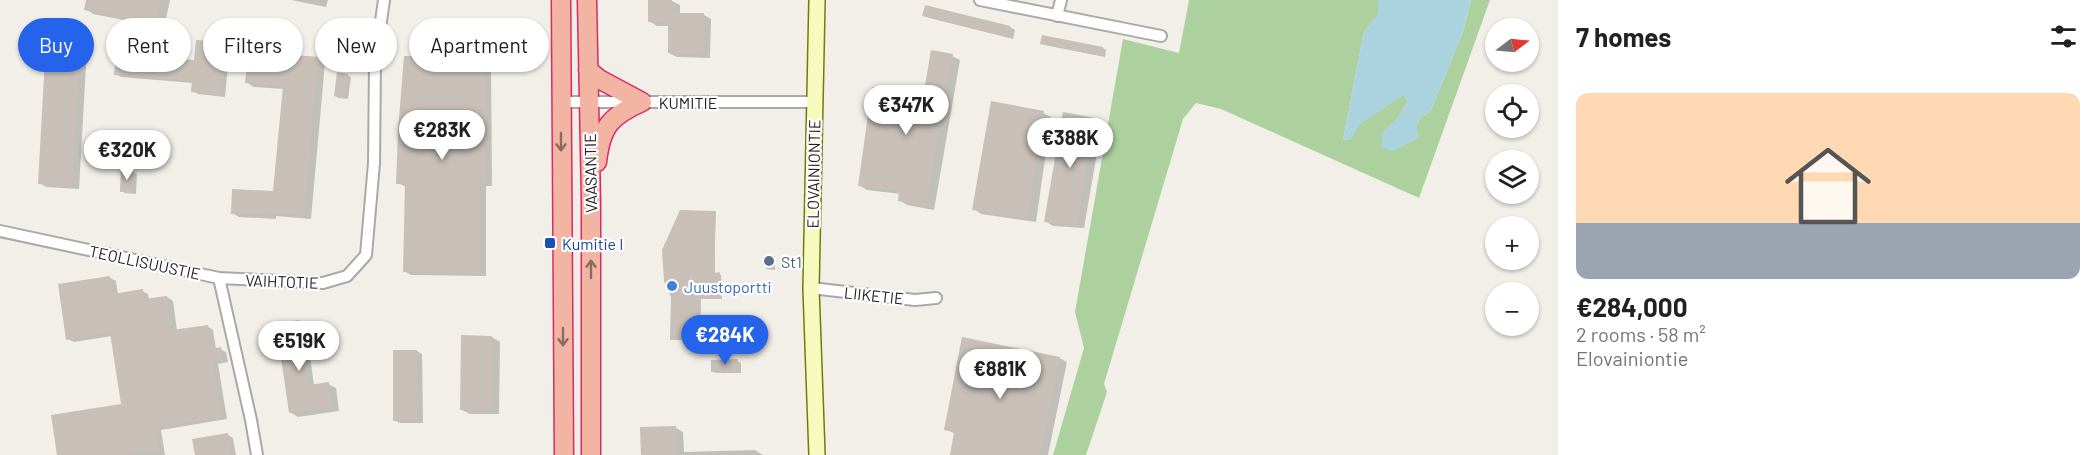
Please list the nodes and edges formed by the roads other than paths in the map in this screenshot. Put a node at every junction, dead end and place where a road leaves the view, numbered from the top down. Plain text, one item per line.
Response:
1 (384, 0) edge
2 (561, 0) edge
3 (587, 0) edge
4 (816, 0) edge
5 (980, 0) edge
6 (1061, 0) edge
7 (1057, 16) junction
8 (1161, 36) dead end
9 (588, 70) junction
10 (561, 102) junction
11 (588, 102) junction
12 (642, 102) junction
13 (814, 102) junction
14 (591, 202) junction
15 (0, 231) edge
16 (219, 278) junction
17 (811, 288) junction
18 (936, 297) dead end
19 (257, 455) edge
20 (564, 455) edge
21 (591, 455) edge
22 (817, 455) edge

1 - 16 street, VAIHTOTIE
2 - 10 highway, VAASANTIE
3 - 9 highway, VAASANTIE
4 - 13 main road, ELOVAINIONTIE
5 - 7 street
6 - 7 street
7 - 8 street
9 - 11 highway, VAASANTIE
9 - 12 highway
10 - 11 street, KUMITIE
10 -> 20 highway, VAASANTIE
11 - 12 street, KUMITIE
11 - 14 highway, VAASANTIE
12 - 13 street, KUMITIE
12 - 14 highway
13 - 17 main road, ELOVAINIONTIE
21 -> 14 highway, VAASANTIE
15 - 16 street, TEOLLISUUSTIE
16 - 19 street, TEOLLISUUSTIE
17 - 18 street, LIIKETIE
17 - 22 main road, ELOVAINIONTIE

